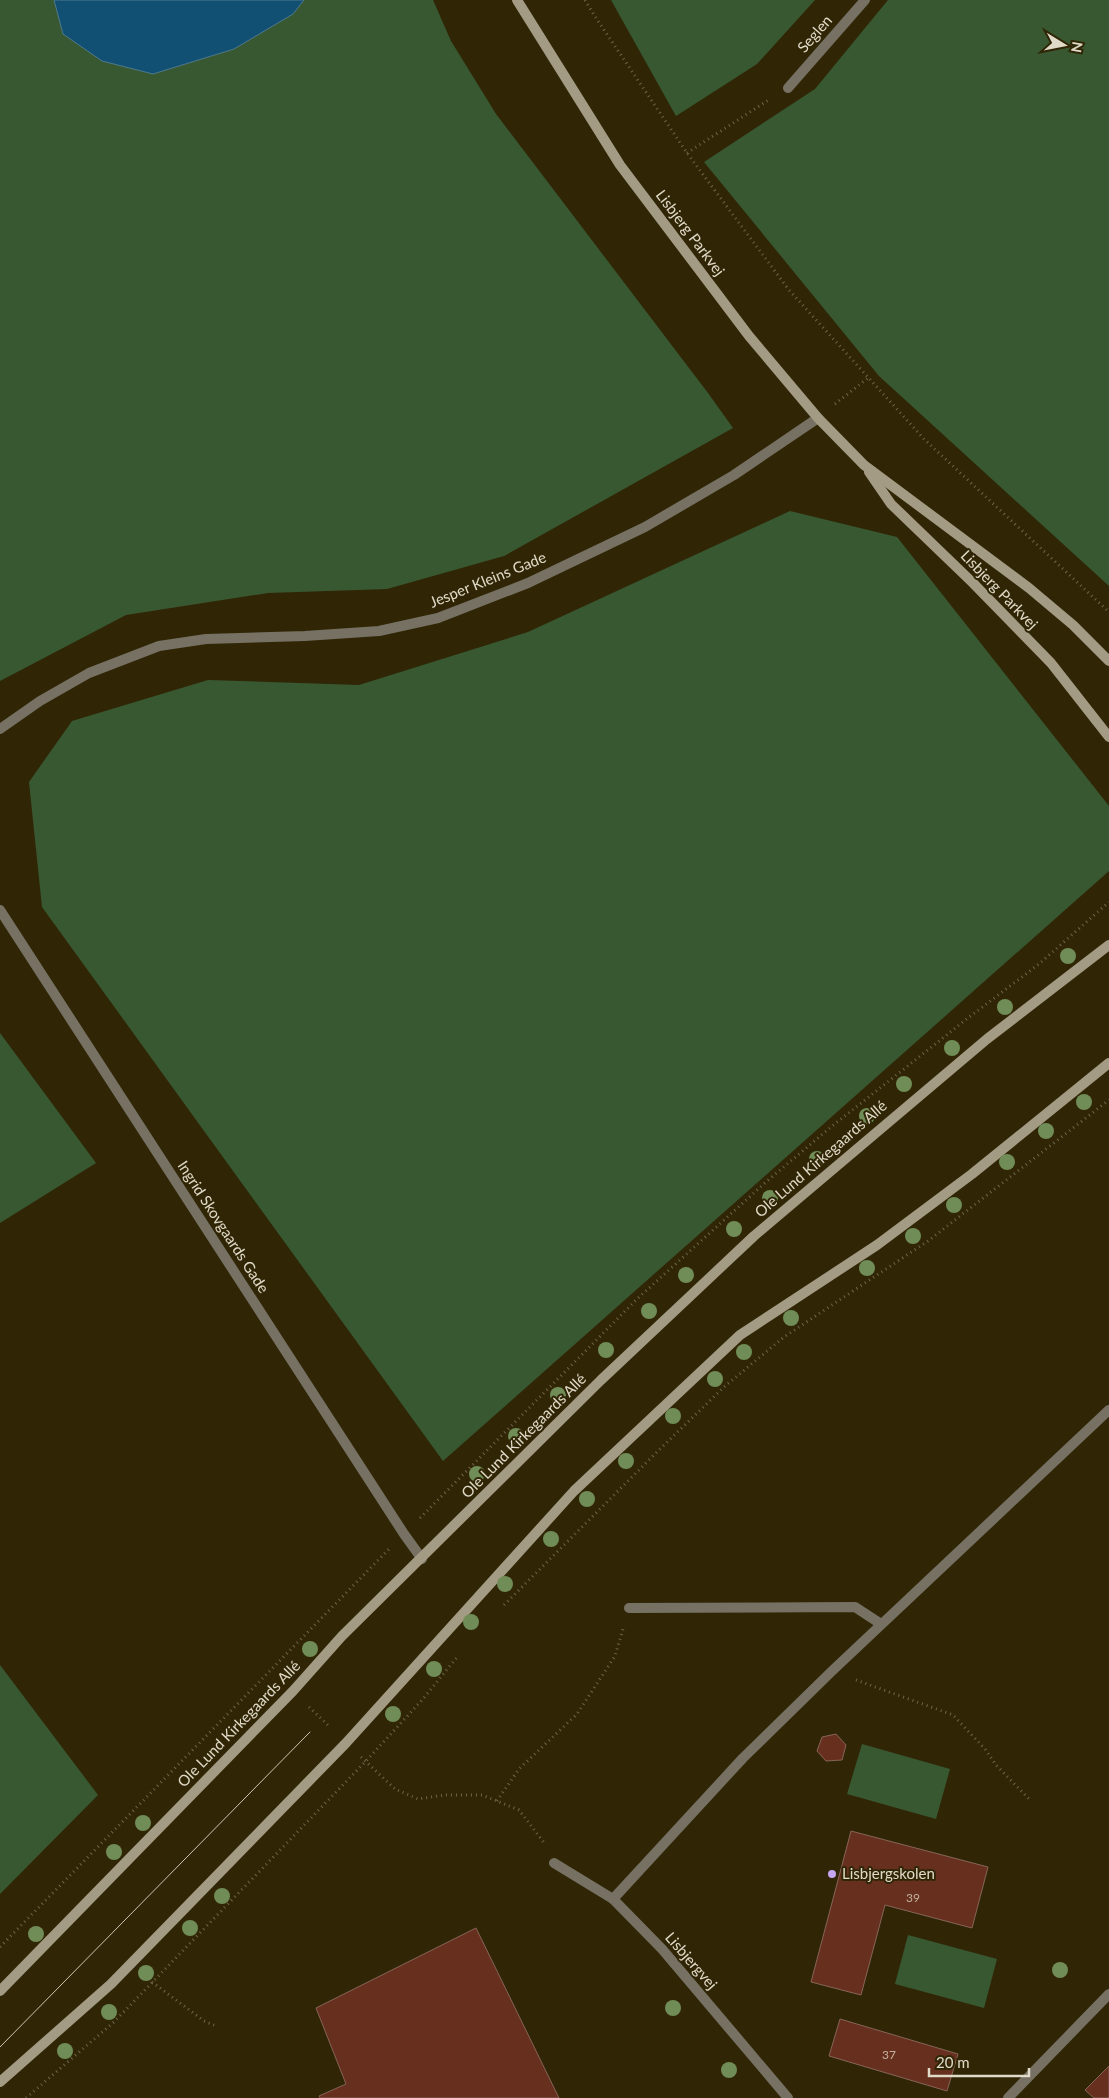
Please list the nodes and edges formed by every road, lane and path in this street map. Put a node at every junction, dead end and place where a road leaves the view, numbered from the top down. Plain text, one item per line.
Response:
1 (517, 0) edge
2 (586, 0) edge
3 (865, 0) edge
4 (788, 88) joint
5 (687, 153) junction
6 (868, 378) junction
7 (818, 418) junction
8 (864, 465) junction
9 (1109, 612) edge
10 (1109, 661) edge
11 (0, 729) edge
12 (1109, 738) edge
13 (0, 910) edge
14 (1109, 945) edge
15 (1109, 1063) edge
16 (1109, 1100) edge
17 (1109, 1410) edge
18 (422, 1559) junction
19 (629, 1608) joint
20 (498, 1612) dead end
21 (881, 1624) junction
22 (459, 1655) dead end
23 (832, 1671) junction
24 (293, 1691) junction
25 (346, 1742) junction
26 (366, 1762) junction
27 (497, 1801) junction
28 (1031, 1801) dead end
29 (554, 1863) joint
30 (613, 1899) junction
31 (0, 1948) edge
32 (152, 1982) junction
33 (0, 1991) edge
34 (1109, 1994) edge
35 (216, 2026) dead end
36 (0, 2082) edge
37 (26, 2098) edge
38 (788, 2098) edge
39 (1008, 2098) edge

1 - 7 street, Lisbjerg Parkvej
2 - 5 path
3 - 4 street, Seglen
4 - 5 path
5 - 6 path
6 - 7 path
6 - 9 path
7 - 8 street, Lisbjerg Parkvej
7 - 11 street, Jesper Kleins Gade
8 - 10 street, Lisbjerg Parkvej
8 - 12 street, Lisbjerg Parkvej
13 - 18 street, Ingrid Skovgaards Gade
14 - 18 street, Ole Lund Kirkegaards Allé
15 - 25 street
16 - 20 path
17 - 21 street
18 - 24 street, Ole Lund Kirkegaards Allé
19 - 21 street
19 - 27 path
21 - 23 street
22 - 26 path
23 - 28 path
23 - 30 street
24 - 25 path
24 - 31 path
24 - 33 street, Ole Lund Kirkegaards Allé
25 - 26 path
25 - 36 street
26 - 27 path
26 - 32 path
27 - 29 path
29 - 30 street, Lisbjergvej
30 - 38 street, Lisbjergvej
32 - 35 path
32 - 37 path
34 - 39 street

